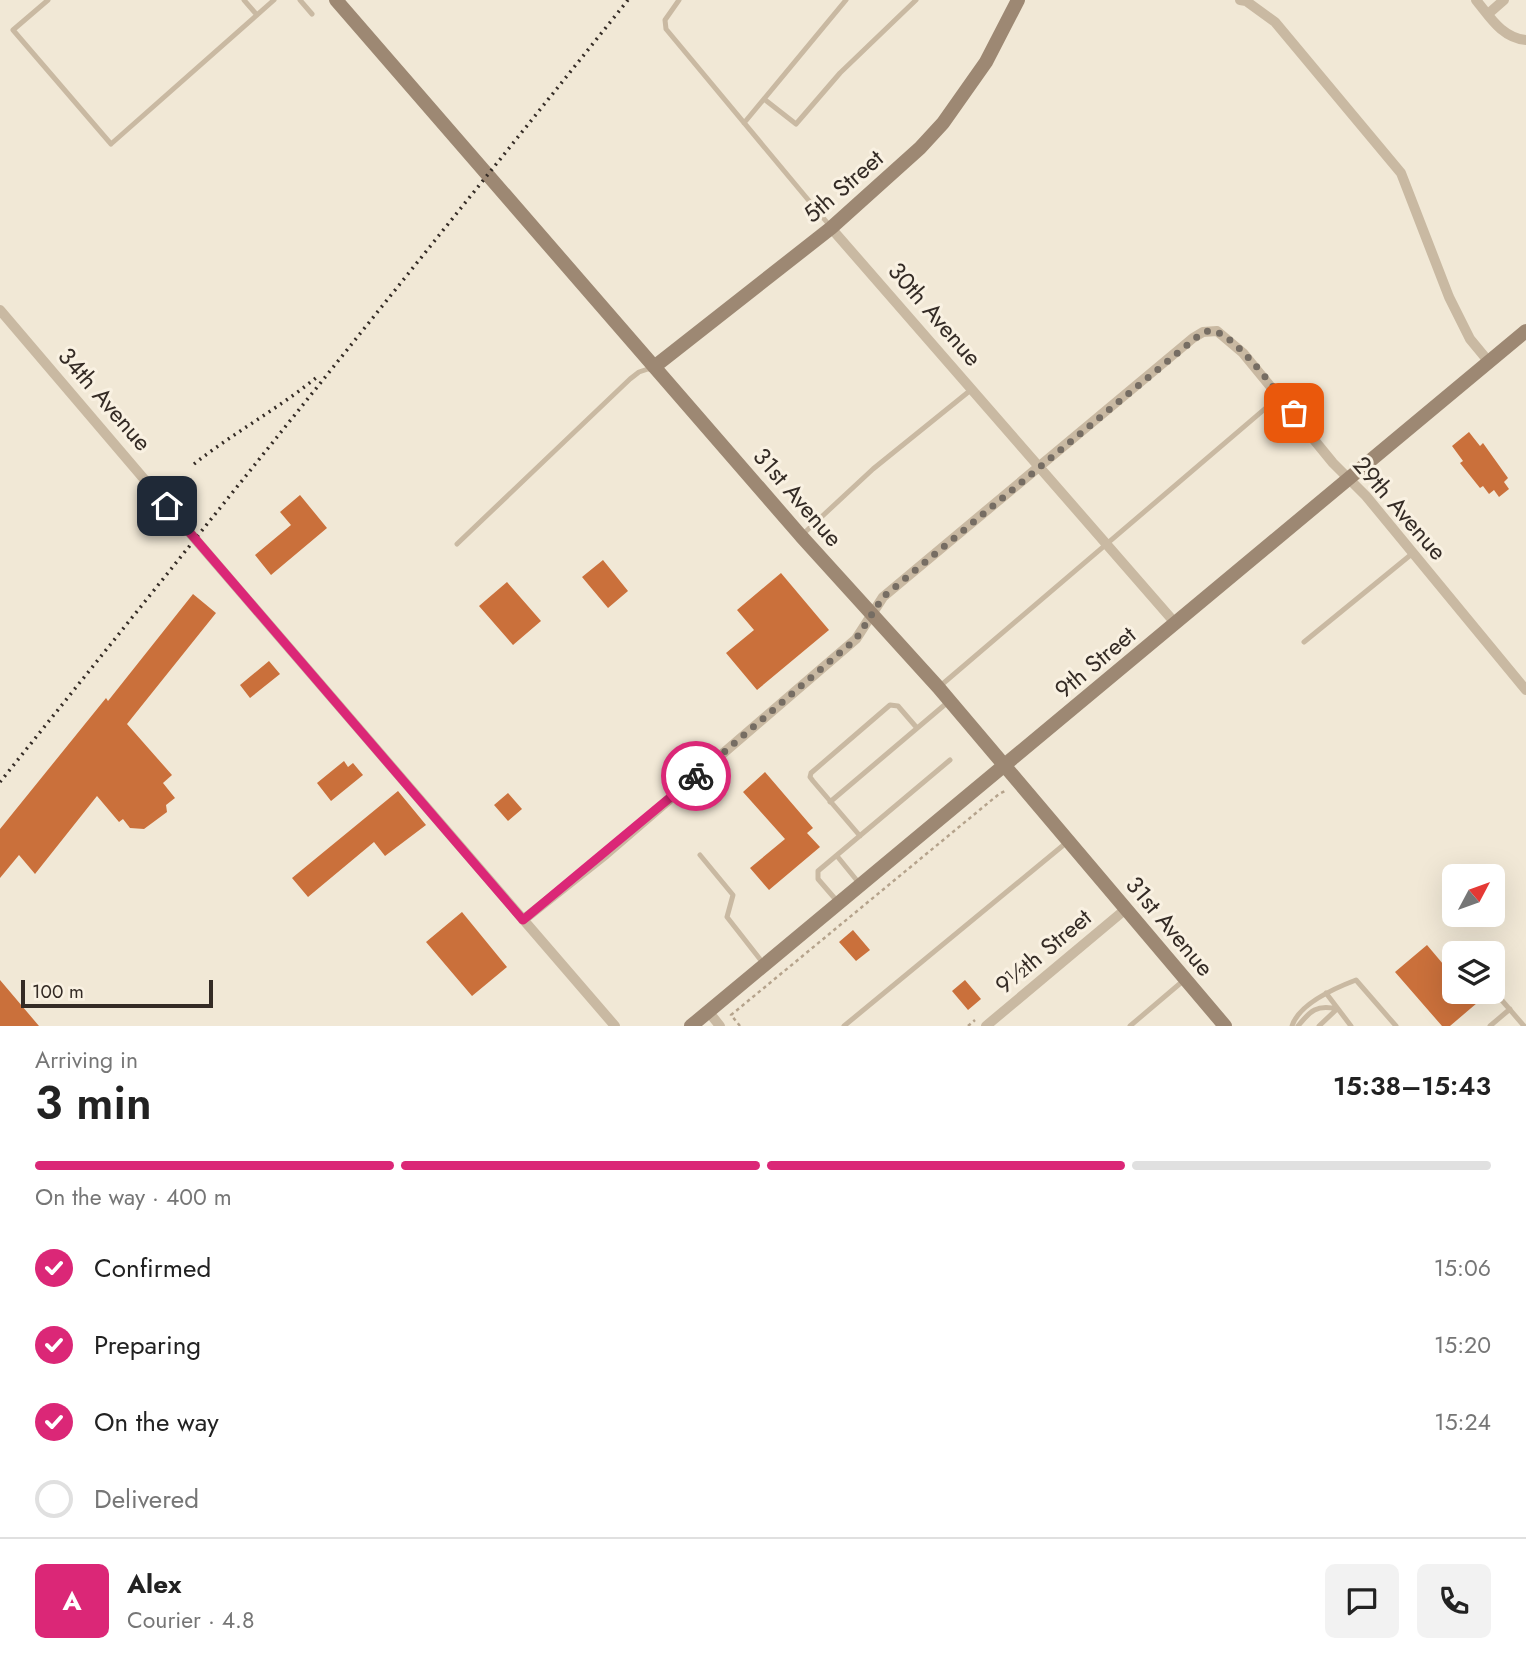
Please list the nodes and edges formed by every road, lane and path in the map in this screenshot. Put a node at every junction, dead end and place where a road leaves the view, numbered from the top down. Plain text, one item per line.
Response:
1 (48, 0) edge
2 (244, 0) edge
3 (274, 0) edge
4 (300, 0) edge
5 (336, 0) edge
6 (679, 0) edge
7 (846, 0) edge
8 (916, 0) edge
9 (1240, 0) edge
10 (1476, 0) edge
11 (1504, 0) edge
12 (1013, 2) edge
13 (312, 14) dead end
14 (1488, 14) junction
15 (257, 15) junction
16 (1526, 40) edge
17 (764, 99) junction
18 (744, 123) junction
19 (831, 228) junction
20 (0, 310) edge
21 (1526, 331) edge
22 (1489, 362) junction
23 (654, 367) junction
24 (972, 389) junction
25 (1280, 397) junction
26 (1040, 468) junction
27 (1349, 480) junction
28 (801, 536) junction
29 (457, 544) dead end
30 (1107, 545) junction
31 (1413, 553) junction
32 (872, 614) junction
33 (1176, 624) junction
34 (1304, 642) dead end
35 (938, 687) junction
36 (1526, 690) edge
37 (949, 701) junction
38 (917, 728) junction
39 (950, 760) dead end
40 (1006, 765) junction
41 (830, 802) junction
42 (860, 836) junction
43 (1068, 841) junction
44 (700, 855) dead end
45 (837, 856) junction
46 (861, 885) junction
47 (839, 904) junction
48 (859, 907) dead end
49 (1127, 908) junction
50 (523, 920) junction
51 (765, 965) junction
52 (1186, 979) junction
53 (1326, 993) junction
54 (1505, 1003) edge
55 (1337, 1009) junction
56 (1510, 1009) junction
57 (708, 1012) junction
58 (615, 1026) edge
59 (691, 1026) edge
60 (720, 1026) edge
61 (740, 1026) edge
62 (845, 1026) edge
63 (986, 1026) edge
64 (1129, 1026) edge
65 (1225, 1026) edge
66 (1292, 1026) edge
67 (1298, 1026) edge
68 (1318, 1026) edge
69 (1351, 1026) edge
70 (1396, 1026) edge
71 (1490, 1026) edge
72 (1524, 1026) edge

1 - 15 lane
2 - 15 lane
3 - 15 lane
4 - 13 lane
5 - 23 street, 31st Avenue
6 - 18 lane, 30th Avenue
7 - 17 lane
8 - 17 lane
9 - 22 street
10 - 14 street
11 - 14 street
12 - 19 street, 5th Street
14 - 16 street
17 - 18 lane
18 - 19 lane, 30th Avenue
19 - 23 street, 5th Street
19 - 24 street, 30th Avenue
20 - 50 street, 34th Avenue
21 - 22 street, 9th Street
22 - 27 street, 9th Street
23 - 28 street, 31st Avenue
23 - 29 lane
24 - 26 street, 30th Avenue
24 - 28 lane
25 - 26 street, 29th Avenue
25 - 27 street, 29th Avenue
25 - 30 lane
26 - 30 street, 30th Avenue
26 - 32 street
27 - 31 street, 29th Avenue
27 - 33 street, 9th Street
28 - 32 street, 31st Avenue
30 - 33 street, 30th Avenue
30 - 35 lane
31 - 34 lane
31 - 36 street, 29th Avenue
32 - 35 street, 31st Avenue
32 - 50 street
33 - 40 street, 9th Street
35 - 37 street, 31st Avenue
37 - 38 lane
37 - 40 street, 31st Avenue
38 - 41 lane
38 - 41 lane
39 - 42 lane
40 - 43 street, 31st Avenue
40 - 46 street, 9th Street
41 - 42 lane
42 - 45 lane
43 - 49 street, 31st Avenue
43 - 62 lane
44 - 51 lane
45 - 46 lane
45 - 47 lane
46 - 47 street, 9th Street
47 - 51 street, 9th Street
48 - 61 path
49 - 52 street, 31st Avenue
49 - 63 street, 9½th Street
50 - 58 street, 34th Avenue
51 - 57 street, 9th Street
52 - 64 lane
52 - 65 street, 31st Avenue
53 - 55 lane
53 - 66 lane
53 - 70 lane
54 - 56 lane
55 - 67 lane
55 - 68 lane
55 - 69 lane
56 - 71 lane
56 - 72 lane
57 - 59 street, 9th Street
57 - 60 street

